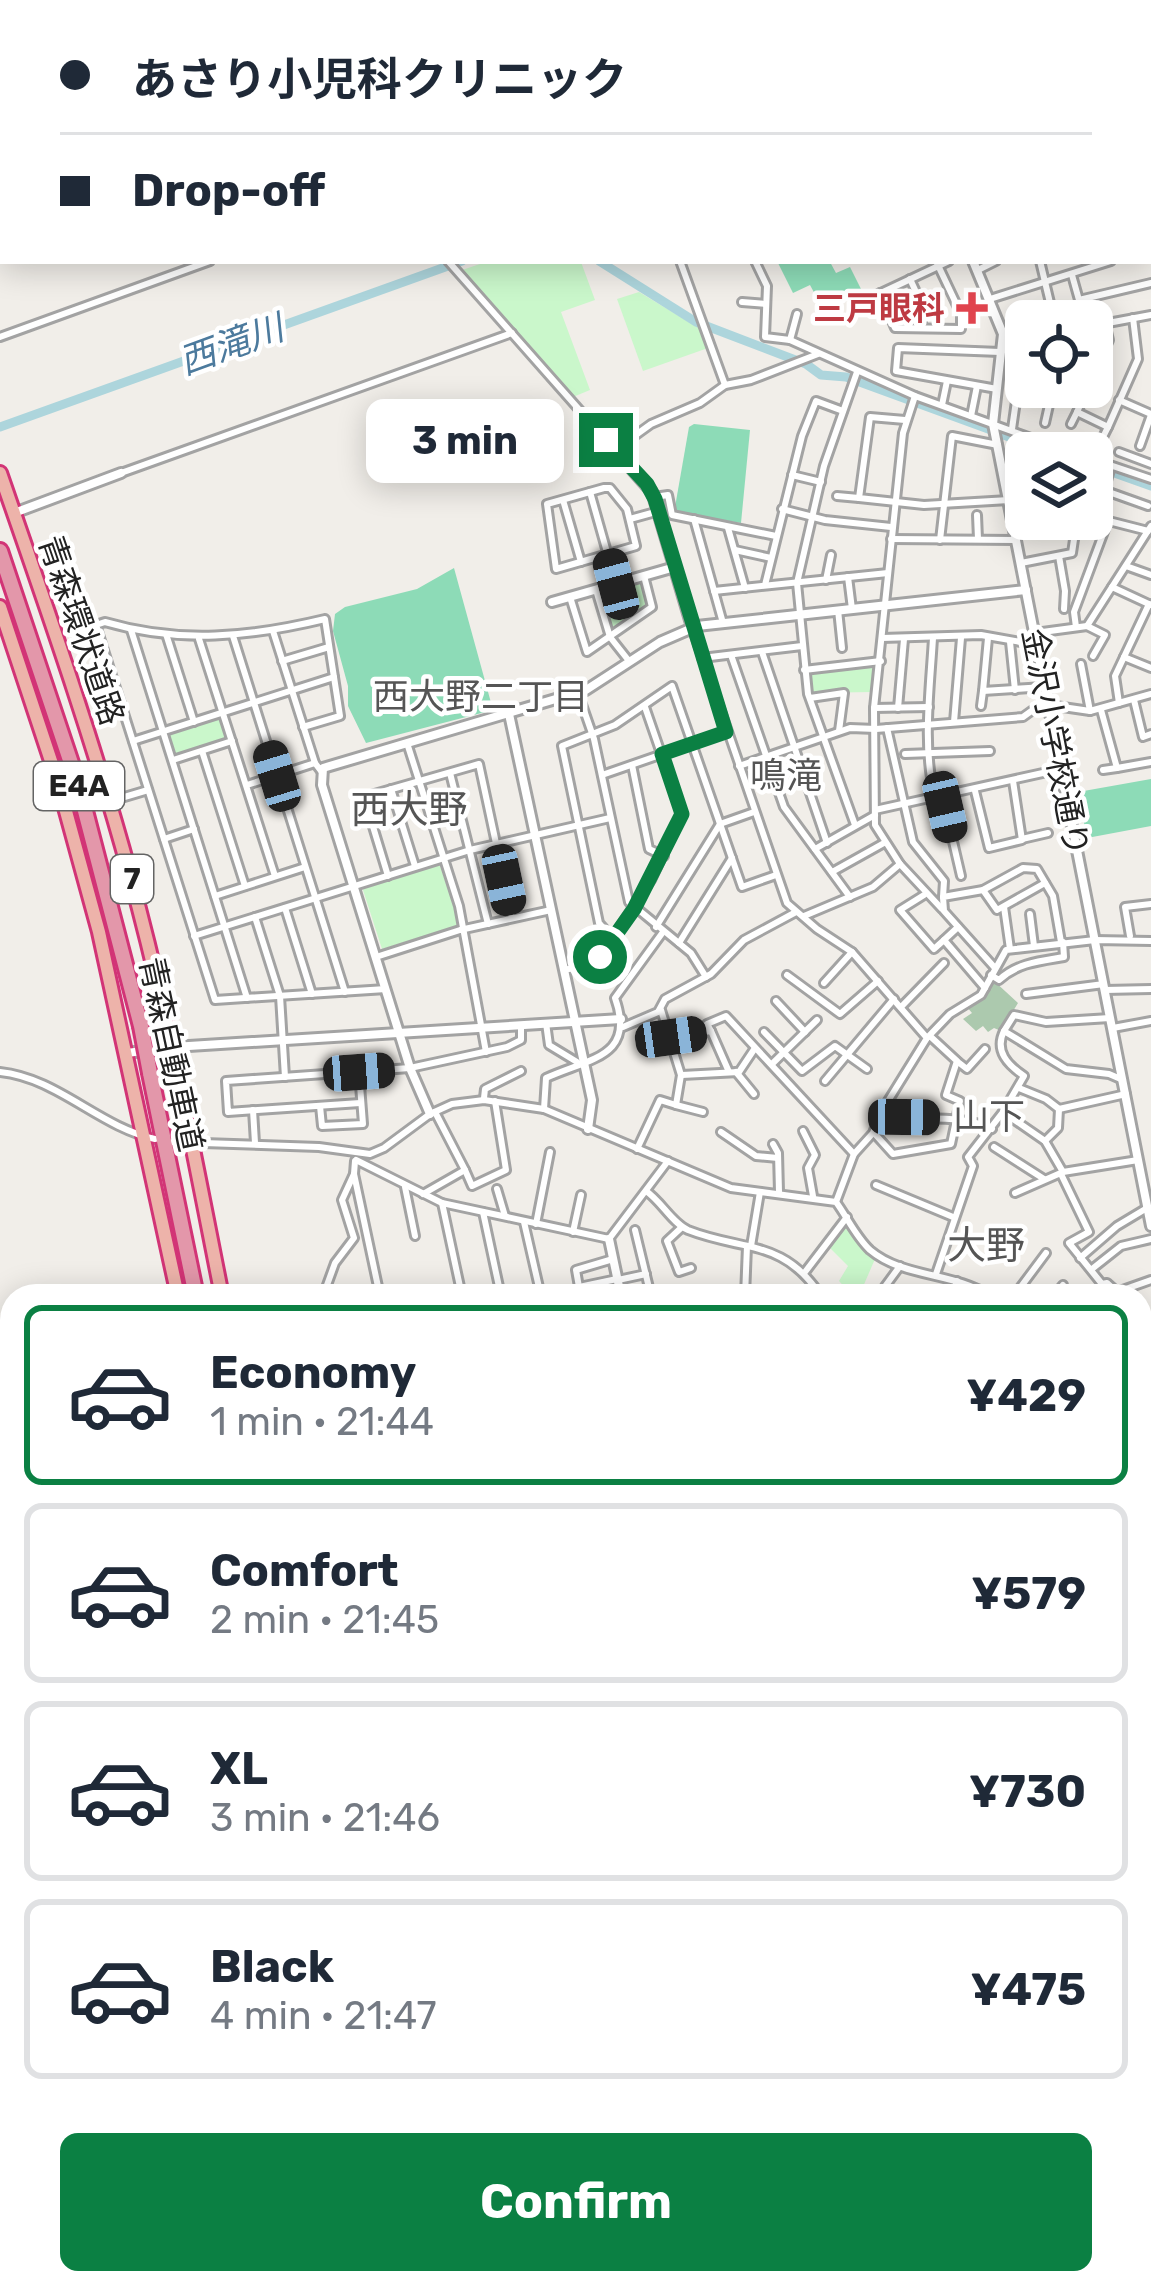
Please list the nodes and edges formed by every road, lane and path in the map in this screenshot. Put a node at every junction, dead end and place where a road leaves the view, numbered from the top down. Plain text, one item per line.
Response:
1 (202, 264) edge
2 (451, 264) edge
3 (681, 264) edge
4 (756, 264) edge
5 (935, 264) edge
6 (937, 264) edge
7 (1041, 264) edge
8 (1102, 264) edge
9 (975, 266) edge
10 (1072, 274) junction
11 (910, 279) junction
12 (1045, 283) junction
13 (1151, 283) edge
14 (880, 293) junction
15 (990, 299) junction
16 (866, 300) dead end
17 (1050, 300) edge
18 (742, 302) dead end
19 (766, 304) junction
20 (797, 314) dead end
21 (1151, 315) edge
22 (1133, 318) junction
23 (1113, 322) edge
24 (922, 328) junction
25 (512, 333) junction
26 (1003, 334) joint
27 (0, 337) edge
28 (790, 340) junction
29 (1003, 352) junction
30 (818, 354) junction
31 (856, 378) junction
32 (947, 381) junction
33 (725, 385) junction
34 (977, 386) junction
35 (997, 389) junction
36 (914, 400) junction
37 (1119, 400) junction
38 (941, 405) junction
39 (1015, 408) edge
40 (1048, 408) edge
41 (1079, 408) edge
42 (843, 411) junction
43 (1077, 412) junction
44 (1151, 414) edge
45 (971, 416) junction
46 (906, 420) junction
47 (1045, 422) dead end
48 (993, 424) junction
49 (1071, 424) dead end
50 (1108, 427) junction
51 (1012, 430) junction
52 (1016, 432) edge
53 (1106, 432) edge
54 (608, 441) junction
55 (998, 445) junction
56 (1140, 446) dead end
57 (1120, 452) dead end
58 (1151, 464) edge
59 (1113, 471) edge
60 (0, 473) edge
61 (121, 473) joint
62 (792, 475) junction
63 (1151, 479) edge
64 (1005, 480) edge
65 (821, 482) junction
66 (590, 492) junction
67 (1113, 493) edge
68 (837, 496) dead end
69 (654, 497) junction
70 (859, 498) junction
71 (563, 500) junction
72 (1005, 500) edge
73 (896, 502) junction
74 (942, 502) junction
75 (1148, 506) edge
76 (782, 509) junction
77 (658, 511) junction
78 (7, 515) edge
79 (977, 515) dead end
80 (812, 518) junction
81 (630, 519) junction
82 (694, 519) junction
83 (1113, 522) edge
84 (728, 526) junction
85 (892, 526) junction
86 (1149, 529) edge
87 (776, 536) junction
88 (891, 539) junction
89 (978, 539) junction
90 (940, 540) junction
91 (1005, 540) edge
92 (1016, 540) edge
93 (1074, 540) edge
94 (1101, 540) edge
95 (1142, 542) junction
96 (1151, 544) edge
97 (0, 550) edge
98 (734, 550) junction
99 (608, 554) junction
100 (831, 555) dead end
101 (1058, 556) junction
102 (771, 558) junction
103 (581, 562) junction
104 (1021, 563) junction
105 (1126, 566) junction
106 (675, 567) junction
107 (888, 572) junction
108 (1151, 575) edge
109 (644, 576) junction
110 (848, 577) junction
111 (826, 580) junction
112 (797, 583) junction
113 (616, 584) junction
114 (765, 585) junction
115 (1112, 587) junction
116 (745, 588) junction
117 (596, 590) junction
118 (1026, 590) junction
119 (714, 591) junction
120 (570, 597) junction
121 (552, 602) dead end
122 (887, 605) junction
123 (1150, 605) edge
124 (0, 607) edge
125 (852, 609) junction
126 (1064, 609) dead end
127 (838, 610) junction
128 (800, 615) junction
129 (723, 623) junction
130 (1087, 626) junction
131 (692, 627) junction
132 (1076, 627) junction
133 (131, 630) junction
134 (273, 631) junction
135 (1035, 633) junction
136 (166, 634) junction
137 (233, 636) junction
138 (610, 637) junction
139 (882, 638) junction
140 (933, 638) junction
141 (961, 638) junction
142 (988, 638) junction
143 (199, 639) junction
144 (904, 639) junction
145 (1010, 642) junction
146 (1038, 645) junction
147 (802, 646) junction
148 (329, 647) junction
149 (842, 648) dead end
150 (762, 652) junction
151 (731, 655) junction
152 (1093, 656) dead end
153 (1124, 657) junction
154 (701, 658) junction
155 (282, 661) junction
156 (880, 661) junction
157 (631, 663) junction
158 (1081, 664) dead end
159 (1151, 668) edge
160 (804, 670) junction
161 (334, 677) junction
162 (1045, 687) junction
163 (1016, 690) junction
164 (292, 691) junction
165 (983, 691) junction
166 (578, 693) junction
167 (1151, 694) edge
168 (810, 698) junction
169 (1134, 700) junction
170 (1048, 702) junction
171 (254, 703) junction
172 (1119, 703) junction
173 (981, 706) dead end
174 (645, 707) junction
175 (928, 707) junction
176 (874, 708) junction
177 (898, 708) junction
178 (1101, 710) junction
179 (1090, 711) junction
180 (224, 712) junction
181 (509, 714) junction
182 (194, 722) junction
183 (954, 722) junction
184 (928, 724) junction
185 (303, 727) junction
186 (887, 728) junction
187 (876, 729) junction
188 (839, 730) junction
189 (164, 731) junction
190 (726, 732) junction
191 (593, 734) junction
192 (1151, 734) edge
193 (823, 737) junction
194 (133, 741) junction
195 (232, 741) junction
196 (407, 742) junction
197 (692, 744) junction
198 (794, 747) junction
199 (202, 751) junction
200 (990, 751) dead end
201 (930, 753) junction
202 (662, 754) junction
203 (905, 754) dead end
204 (766, 756) junction
205 (173, 760) junction
206 (1151, 762) edge
207 (632, 765) junction
208 (739, 766) junction
209 (318, 767) junction
210 (1117, 768) junction
211 (1061, 769) junction
212 (1103, 770) dead end
213 (450, 773) junction
214 (602, 775) junction
215 (277, 776) junction
216 (419, 781) junction
217 (1012, 781) junction
218 (247, 785) junction
219 (391, 789) junction
220 (975, 789) junction
221 (148, 790) junction
222 (956, 793) junction
223 (935, 798) junction
224 (110, 801) junction
225 (904, 804) junction
226 (754, 812) junction
227 (875, 813) junction
228 (610, 818) junction
229 (720, 824) junction
230 (579, 825) junction
231 (855, 825) junction
232 (194, 830) junction
233 (1048, 833) dead end
234 (536, 834) junction
235 (164, 839) junction
236 (1022, 840) junction
237 (496, 843) junction
238 (827, 843) junction
239 (884, 843) junction
240 (815, 849) junction
241 (470, 850) junction
242 (664, 856) junction
243 (444, 858) junction
244 (732, 858) junction
245 (900, 864) junction
246 (305, 867) junction
247 (415, 867) junction
248 (832, 872) junction
249 (777, 875) junction
250 (275, 876) junction
251 (388, 876) junction
252 (961, 876) dead end
253 (1046, 882) junction
254 (245, 886) junction
255 (354, 886) junction
256 (983, 890) junction
257 (924, 895) junction
258 (1122, 895) dead end
259 (215, 896) junction
260 (850, 897) junction
261 (943, 897) junction
262 (316, 898) junction
263 (1151, 904) edge
264 (1004, 907) junction
265 (1125, 907) junction
266 (286, 908) junction
267 (634, 909) junction
268 (551, 910) junction
269 (944, 911) junction
270 (800, 914) junction
271 (1030, 914) dead end
272 (255, 917) junction
273 (512, 918) junction
274 (488, 924) junction
275 (225, 927) junction
276 (958, 927) junction
277 (464, 929) junction
278 (660, 930) junction
279 (194, 936) junction
280 (1130, 938) junction
281 (613, 940) junction
282 (944, 940) junction
283 (1095, 940) junction
284 (1151, 941) edge
285 (1062, 942) junction
286 (679, 943) junction
287 (1033, 946) junction
288 (1010, 949) junction
289 (852, 952) junction
290 (376, 957) junction
291 (944, 962) dead end
292 (1034, 962) junction
293 (564, 970) junction
294 (993, 972) junction
295 (787, 975) dead end
296 (706, 977) junction
297 (878, 981) junction
298 (824, 983) dead end
299 (1104, 987) junction
300 (985, 988) junction
301 (386, 989) junction
302 (1151, 989) edge
303 (345, 992) junction
304 (312, 994) junction
305 (1026, 994) dead end
306 (280, 996) junction
307 (247, 998) junction
308 (894, 999) junction
309 (776, 1001) dead end
310 (901, 1006) junction
311 (661, 1009) junction
312 (817, 1020) dead end
313 (1151, 1021) edge
314 (575, 1022) junction
315 (546, 1023) junction
316 (622, 1023) junction
317 (1111, 1023) junction
318 (521, 1025) junction
319 (484, 1027) junction
320 (711, 1031) junction
321 (1004, 1031) junction
322 (400, 1032) junction
323 (805, 1032) junction
324 (764, 1033) dead end
325 (671, 1037) junction
326 (929, 1038) junction
327 (283, 1040) junction
328 (172, 1047) junction
329 (755, 1048) junction
330 (985, 1049) dead end
331 (486, 1052) junction
332 (784, 1053) junction
333 (127, 1054) junction
334 (849, 1055) junction
335 (957, 1061) junction
336 (580, 1062) junction
337 (771, 1065) junction
338 (410, 1069) junction
339 (868, 1069) dead end
340 (521, 1071) dead end
341 (0, 1072) edge
342 (359, 1072) junction
343 (732, 1072) junction
344 (681, 1075) junction
345 (286, 1077) junction
346 (1123, 1080) junction
347 (825, 1082) dead end
348 (1018, 1088) junction
349 (754, 1094) dead end
350 (1126, 1094) junction
351 (484, 1100) junction
352 (495, 1101) junction
353 (361, 1103) junction
354 (320, 1106) junction
355 (676, 1106) junction
356 (544, 1108) junction
357 (884, 1108) junction
358 (1059, 1109) junction
359 (253, 1110) junction
360 (703, 1112) dead end
361 (1004, 1112) junction
362 (432, 1113) junction
363 (957, 1118) junction
364 (588, 1129) junction
365 (992, 1129) junction
366 (803, 1131) dead end
367 (721, 1132) dead end
368 (873, 1133) junction
369 (150, 1138) junction
370 (172, 1142) dead end
371 (1045, 1142) junction
372 (255, 1144) junction
373 (773, 1144) dead end
374 (192, 1145) junction
375 (994, 1147) dead end
376 (637, 1149) junction
377 (550, 1152) dead end
378 (854, 1154) junction
379 (356, 1156) junction
380 (778, 1158) junction
381 (1138, 1160) junction
382 (668, 1161) junction
383 (465, 1170) junction
384 (1062, 1173) junction
385 (354, 1174) junction
386 (1044, 1179) junction
387 (876, 1184) dead end
388 (405, 1185) junction
389 (497, 1189) dead end
390 (646, 1191) junction
391 (760, 1192) junction
392 (779, 1192) junction
393 (1015, 1193) dead end
394 (423, 1194) junction
395 (581, 1195) dead end
396 (813, 1196) junction
397 (836, 1202) junction
398 (442, 1203) junction
399 (1148, 1208) junction
400 (483, 1212) junction
401 (505, 1216) junction
402 (847, 1217) junction
403 (953, 1217) junction
404 (524, 1222) junction
405 (536, 1224) junction
406 (1151, 1226) edge
407 (682, 1227) junction
408 (635, 1230) dead end
409 (573, 1232) junction
410 (415, 1236) dead end
411 (609, 1239) junction
412 (1151, 1239) edge
413 (749, 1246) junction
414 (1046, 1253) dead end
415 (1080, 1258) junction
416 (613, 1259) junction
417 (900, 1266) junction
418 (691, 1268) dead end
419 (1090, 1270) junction
420 (805, 1272) junction
421 (646, 1274) junction
422 (936, 1274) junction
423 (618, 1279) junction
424 (957, 1281) junction
425 (176, 1284) edge
426 (194, 1284) edge
427 (220, 1284) edge
428 (327, 1284) edge
429 (377, 1284) edge
430 (459, 1284) edge
431 (498, 1284) edge
432 (538, 1284) edge
433 (578, 1284) edge
434 (603, 1284) edge
435 (619, 1284) edge
436 (648, 1284) edge
437 (746, 1284) edge
438 (813, 1284) edge
439 (887, 1284) edge
440 (956, 1284) edge
441 (963, 1284) edge
442 (1023, 1284) edge
443 (1102, 1284) joint
444 (1108, 1284) edge

1 - 27 street
2 - 25 street
3 - 33 street
4 - 19 street
5 - 11 street
6 - 24 street
7 - 12 street
8 - 10 street
9 - 15 street, 金沢小学校通り
10 - 12 street
10 - 13 street
11 - 14 street
11 - 24 street
12 - 15 street
12 - 17 street
14 - 16 street
14 - 24 street
15 - 26 street, 金沢小学校通り
18 - 19 street
19 - 28 street
20 - 28 street
21 - 22 street
22 - 23 street
22 - 37 street
25 - 54 street
25 - 61 street
26 - 29 street, 金沢小学校通り
28 - 30 street
29 - 32 street
29 - 35 street, 金沢小学校通り
30 - 31 street
30 - 33 street
31 - 36 street
31 - 42 street
32 - 34 street
32 - 38 street
33 - 54 street
34 - 35 street
34 - 45 street
35 - 48 street, 金沢小学校通り
36 - 38 street
36 - 46 street
37 - 44 street
37 - 50 street
38 - 45 street
39 - 51 street
40 - 47 street
41 - 43 street
42 - 62 street
42 - 65 street
43 - 49 street
43 - 50 street
44 - 56 street
45 - 48 street
46 - 70 street
46 - 73 street
48 - 51 street
48 - 55 street, 金沢小学校通り
50 - 53 street
51 - 52 street
54 - 69 street
55 - 64 street, 金沢小学校通り
55 - 74 street
57 - 58 street
59 - 63 street
60 - 78 highway, 青森環状道路 / 7
61 - 78 street
62 - 65 street
62 - 76 street
65 - 80 street
66 - 71 street
66 - 81 street
66 - 99 street
67 - 75 street
68 - 70 street
69 - 77 street
69 - 82 street
70 - 73 street
71 - 103 street
71 - 103 street
72 - 74 street
73 - 74 street
73 - 85 street
74 - 90 street
76 - 80 street
76 - 87 street
77 - 81 street
77 - 106 street
78 - 224 highway, 青森環状道路 / 7
79 - 89 street
80 - 85 street
80 - 112 street
81 - 99 street
82 - 84 street
82 - 119 street
83 - 86 street
84 - 87 street
84 - 98 street
85 - 88 street
86 - 95 street
87 - 102 street
88 - 90 street
88 - 107 street
89 - 90 street
89 - 91 street
92 - 104 street, 金沢小学校通り
93 - 101 street
94 - 132 street
95 - 96 street
95 - 105 street
97 - 426 highway, 青森自動車道 / E4A, bridge
98 - 102 street
98 - 116 street
99 - 103 street
99 - 113 street
100 - 111 street
101 - 104 street
101 - 126 street
102 - 114 street
104 - 118 street, 金沢小学校通り
105 - 108 street
105 - 115 street
106 - 109 street
106 - 131 street
107 - 110 street
107 - 122 street
109 - 113 street
109 - 138 street
110 - 111 street
110 - 125 street
111 - 112 street
112 - 114 street
112 - 128 street
113 - 117 street
114 - 116 street
115 - 123 street
115 - 130 street
116 - 119 street
117 - 120 street
117 - 138 street
118 - 122 street
118 - 135 street, 金沢小学校通り
119 - 129 street
120 - 121 street
120 - 138 street
122 - 125 street
122 - 139 street
123 - 153 street
124 - 333 highway, 7
125 - 127 street
127 - 128 street
127 - 149 street
128 - 129 street
128 - 147 street
129 - 131 street
130 - 132 street
130 - 152 street
131 - 154 street
131 - 157 street
132 - 135 street
133 - 136 street
133 - 189 street
133 - 194 street
134 - 137 street
134 - 148 street
134 - 155 street
135 - 146 street, 金沢小学校通り
136 - 143 street
136 - 182 street
137 - 143 street
137 - 171 street
138 - 157 street
139 - 144 street
139 - 156 street
140 - 141 street
140 - 144 street
140 - 175 street
141 - 142 street
141 - 183 street
142 - 145 street
142 - 165 street
143 - 180 street
144 - 177 street
145 - 146 street
145 - 163 street
146 - 162 street, 金沢小学校通り
147 - 150 street
147 - 160 street
148 - 155 street
148 - 161 street
150 - 151 street
150 - 198 street
151 - 154 street
151 - 204 street
153 - 159 street
153 - 172 street
154 - 190 street
155 - 164 street
156 - 160 street
156 - 176 street
157 - 166 street
158 - 179 street
160 - 168 street
161 - 164 street
161 - 185 street
162 - 163 street
162 - 170 street, 金沢小学校通り
163 - 165 street
164 - 171 street
164 - 185 street
165 - 173 street
166 - 181 street
166 - 191 street
167 - 169 street
168 - 188 street
168 - 193 street
169 - 172 street
169 - 192 street
170 - 179 street
170 - 183 street
170 - 211 street, 金沢小学校通り
171 - 180 street
171 - 215 street
172 - 178 street
174 - 191 street
174 - 197 street
174 - 202 street
175 - 177 street
175 - 184 street
176 - 177 street
176 - 187 street
178 - 179 street
178 - 210 street
180 - 182 street
180 - 195 street
181 - 196 street
181 - 234 street
182 - 189 street
183 - 184 street
184 - 186 street
184 - 201 street
185 - 209 street
186 - 187 street
186 - 225 street
187 - 188 street
187 - 227 street
188 - 193 street
189 - 194 street
189 - 205 street
190 - 197 street
190 - 208 street
191 - 214 street
191 - 230 street
193 - 198 street
193 - 231 street
194 - 221 street
195 - 199 street
195 - 218 street
196 - 209 street
196 - 216 street
197 - 202 street
197 - 229 street
198 - 204 street
198 - 238 street
199 - 205 street
199 - 254 street
200 - 201 street
201 - 203 street
201 - 223 street
202 - 207 street
202 - 242 street
204 - 208 street
204 - 240 street
205 - 232 street
206 - 210 street
207 - 214 street
207 - 242 street
208 - 226 street
209 - 215 street
209 - 255 street
210 - 212 street
211 - 217 street
211 - 283 street, 金沢小学校通り
213 - 216 street
213 - 237 street
213 - 241 street
214 - 228 street
215 - 218 street
215 - 246 street
216 - 219 street
216 - 243 street
217 - 220 street
217 - 236 street
218 - 250 street
219 - 247 street
219 - 251 street
220 - 222 street
220 - 236 street
221 - 224 street
221 - 235 street
222 - 223 street
222 - 252 street
223 - 225 street
224 - 328 highway, 青森環状道路 / 7
225 - 227 street
225 - 261 street
226 - 229 street
226 - 249 street
227 - 231 street
227 - 239 street
228 - 230 street
228 - 267 street
229 - 244 street
229 - 278 street
230 - 234 street
230 - 281 street
231 - 238 street
232 - 235 street
232 - 259 street
233 - 236 street
234 - 237 street
234 - 268 street
235 - 279 street
237 - 241 street
237 - 273 street
238 - 240 street
239 - 245 street
239 - 248 street
240 - 248 street
241 - 243 street
241 - 274 street
242 - 267 street
243 - 247 street
243 - 277 street
244 - 249 street
244 - 286 street
245 - 257 street
245 - 260 street
246 - 250 street
246 - 262 street
247 - 251 street
248 - 260 street
249 - 270 street
250 - 254 street
251 - 255 street
253 - 256 street
253 - 264 street
253 - 285 street
254 - 259 street
255 - 262 street
255 - 290 street
256 - 261 street
256 - 264 street
257 - 269 street
257 - 282 street
258 - 265 street
259 - 275 street
260 - 270 street
261 - 269 street
262 - 266 street
262 - 303 street
263 - 265 street
264 - 288 street
265 - 280 street
266 - 272 street
266 - 304 street
267 - 278 street
267 - 281 street
268 - 273 street
268 - 293 street
269 - 276 street
270 - 289 street
270 - 296 street
271 - 287 street
272 - 275 street
272 - 306 street
273 - 274 street
274 - 277 street
275 - 279 street
275 - 307 street
276 - 282 street
276 - 294 street
277 - 290 street
277 - 319 street
278 - 286 street
278 - 316 street
279 - 307 street
280 - 283 street
280 - 284 street
281 - 293 street
282 - 300 street
283 - 285 street
283 - 299 street, 金沢小学校通り
285 - 287 street
285 - 292 street
286 - 296 street
287 - 288 street
287 - 292 street
288 - 294 street
289 - 297 street
289 - 298 street
290 - 301 street
291 - 310 street
292 - 294 street
293 - 314 street
294 - 300 street
295 - 297 street
296 - 311 street
297 - 308 street
299 - 302 street
299 - 305 street
299 - 317 street, 金沢小学校通り
300 - 326 street
301 - 303 street
301 - 322 street
303 - 304 street
304 - 306 street
306 - 307 street
306 - 327 street
308 - 310 street
308 - 334 street
309 - 323 street
310 - 326 street
311 - 316 street
311 - 325 street
312 - 323 street
313 - 317 street
314 - 315 street
314 - 316 street
314 - 336 street
315 - 318 street
315 - 336 street
316 - 336 street
317 - 321 street
317 - 346 street, 金沢小学校通り
318 - 319 street
318 - 331 street
319 - 322 street
319 - 331 street
320 - 325 street
320 - 329 street
320 - 343 street
321 - 346 street
321 - 348 street
322 - 327 street
322 - 338 street
323 - 332 street
324 - 332 street
325 - 344 street
326 - 335 street
326 - 357 street
327 - 328 street
327 - 345 street
328 - 333 street
328 - 374 highway, 青森環状道路 / 7
329 - 337 street
329 - 343 street
330 - 335 street
331 - 338 street
332 - 334 street
332 - 337 street
333 - 369 highway, 7
334 - 339 street
334 - 347 street
335 - 363 street
336 - 356 street
336 - 364 street
337 - 378 street
338 - 342 street
338 - 362 street
340 - 351 street
341 - 369 street
342 - 345 street
342 - 353 street
343 - 344 street
343 - 349 street
344 - 355 street
345 - 359 street
346 - 350 street, 金沢小学校通り
348 - 358 street
348 - 361 street
350 - 358 street
350 - 381 street, 金沢小学校通り
351 - 352 street
351 - 362 street
352 - 356 street
352 - 383 street
353 - 354 street
353 - 354 street
354 - 359 street
355 - 360 street
355 - 376 street
356 - 364 street
357 - 363 street
357 - 368 street
358 - 371 street
359 - 372 street
361 - 365 street
361 - 371 street
362 - 379 street
362 - 383 street
363 - 365 street
363 - 368 street
364 - 376 street
365 - 403 street
366 - 396 street
367 - 380 street
368 - 378 street
369 - 425 highway, 7
370 - 374 street
371 - 384 street
372 - 374 street
372 - 379 street
373 - 380 street
374 - 427 highway, 青森環状道路 / 7
375 - 386 street
376 - 382 street
377 - 405 street
378 - 397 street
379 - 385 street
379 - 388 street
380 - 392 street
381 - 384 street
381 - 399 street, 金沢小学校通り
382 - 390 street
382 - 391 street
383 - 394 street
384 - 386 street
384 - 415 street
385 - 428 street
385 - 429 street
386 - 393 street
387 - 403 street
388 - 394 street
388 - 410 street
389 - 401 street
390 - 407 street
390 - 411 street
391 - 392 street
391 - 413 street
392 - 396 street
394 - 398 street
395 - 409 street
396 - 397 street
397 - 402 street
398 - 400 street
398 - 430 street
399 - 406 street, 金沢小学校通り
399 - 415 street
400 - 401 street
400 - 431 street
401 - 404 street
402 - 417 street
402 - 420 street
403 - 422 street
404 - 405 street
404 - 432 street
405 - 409 street
407 - 413 street
407 - 418 street
408 - 421 street
409 - 411 street
411 - 416 street
412 - 419 street
413 - 420 street
413 - 437 street
414 - 442 street
415 - 419 street
416 - 423 street
416 - 433 street
417 - 422 street
417 - 439 street
419 - 443 street
420 - 438 street
421 - 423 street
421 - 436 street
422 - 424 street
423 - 434 street
423 - 435 street
424 - 440 street
424 - 441 street
443 - 444 street

